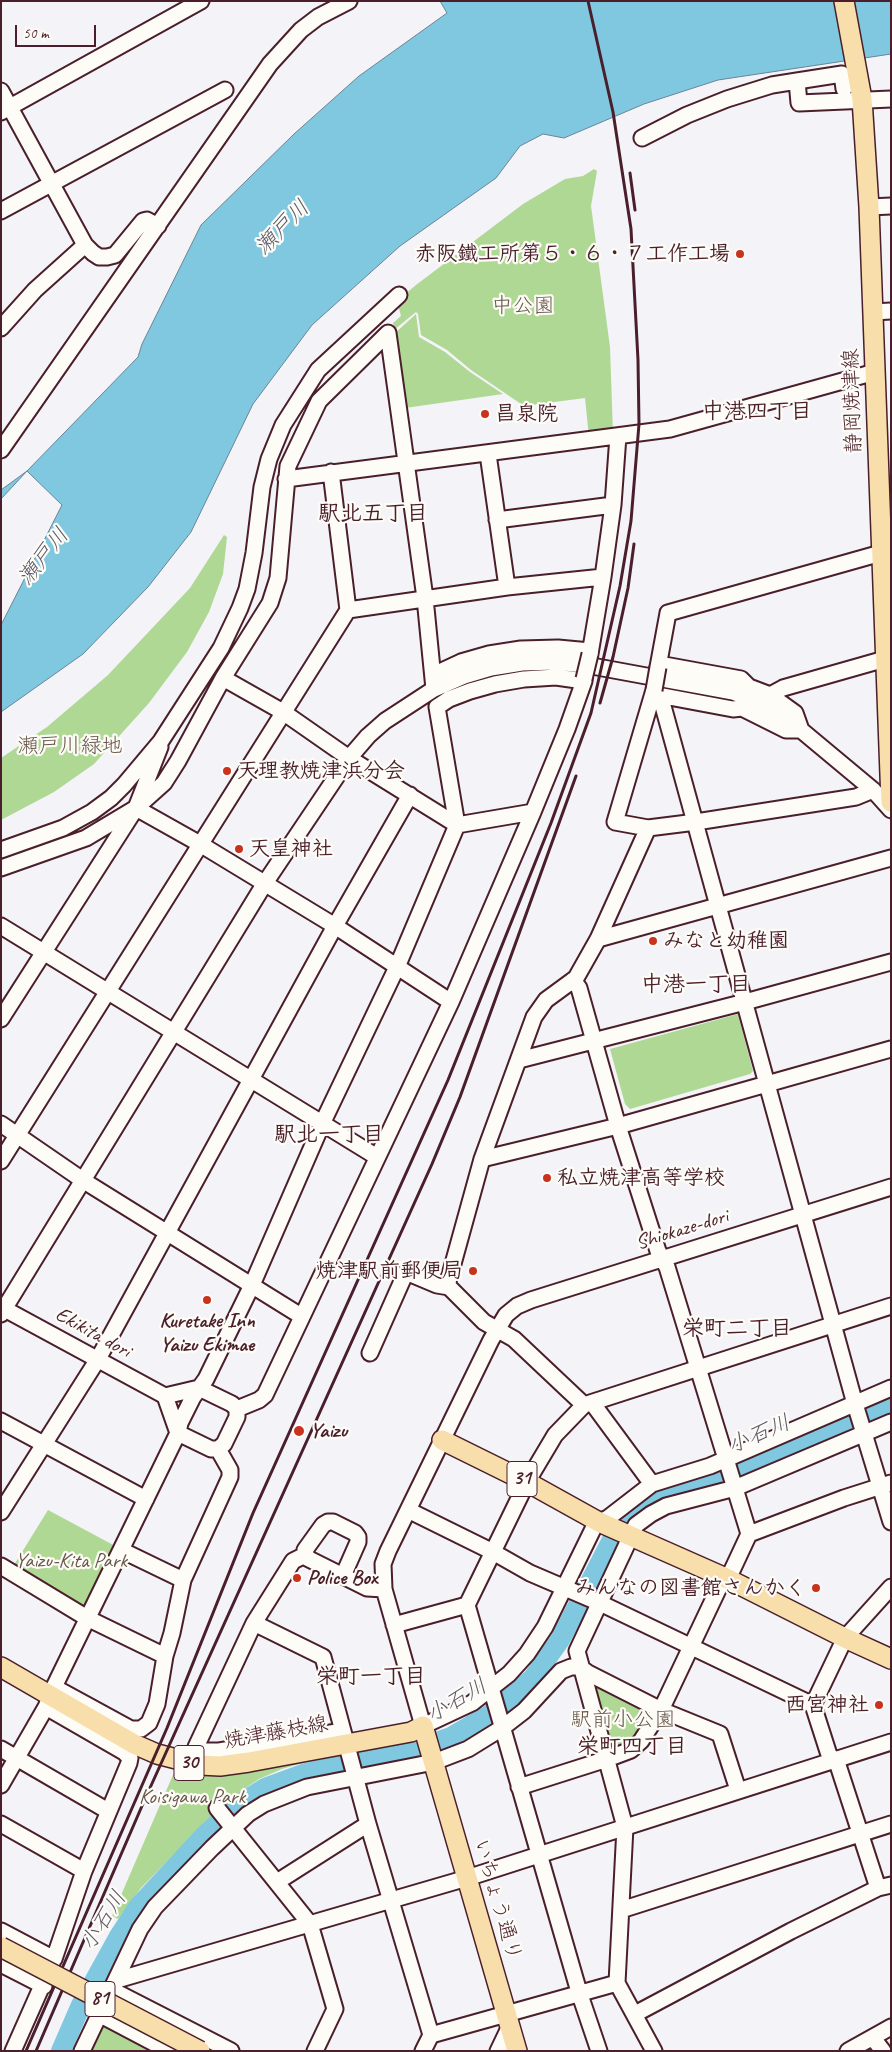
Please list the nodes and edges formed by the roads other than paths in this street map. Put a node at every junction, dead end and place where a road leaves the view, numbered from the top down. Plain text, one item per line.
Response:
1 (201, 1) edge
2 (349, 1) edge
3 (844, 1) edge
4 (797, 81) junction
5 (225, 90) dead end
6 (1, 91) edge
7 (855, 93) junction
8 (891, 100) edge
9 (6, 109) edge
10 (642, 138) dead end
11 (52, 183) junction
12 (891, 206) edge
13 (869, 207) junction
14 (1, 211) edge
15 (158, 226) junction
16 (85, 245) junction
17 (399, 295) dead end
18 (882, 312) edge
19 (1, 328) edge
20 (875, 372) junction
21 (618, 436) junction
22 (884, 447) edge
23 (1, 450) edge
24 (488, 454) junction
25 (405, 464) junction
26 (332, 472) junction
27 (286, 479) junction
28 (613, 505) junction
29 (497, 520) junction
30 (881, 553) junction
31 (603, 578) junction
32 (507, 587) junction
33 (425, 598) junction
34 (348, 610) junction
35 (590, 653) junction
36 (885, 659) junction
37 (658, 666) junction
38 (223, 678) junction
39 (584, 680) junction
40 (433, 682) junction
41 (654, 692) junction
42 (770, 695) junction
43 (282, 712) junction
44 (889, 728) edge
45 (801, 730) junction
46 (161, 742) junction
47 (349, 758) junction
48 (873, 790) junction
49 (410, 795) junction
50 (891, 802) edge
51 (136, 808) junction
52 (891, 810) edge
53 (533, 812) junction
54 (696, 822) junction
55 (457, 825) junction
56 (648, 828) junction
57 (200, 844) junction
58 (1, 850) edge
59 (891, 858) edge
60 (1, 868) edge
61 (265, 883) junction
62 (718, 907) junction
63 (1, 926) edge
64 (335, 926) junction
65 (598, 939) junction
66 (44, 952) junction
67 (891, 962) edge
68 (397, 967) junction
69 (573, 980) junction
70 (108, 991) junction
71 (6, 1002) edge
72 (451, 1002) junction
73 (745, 1002) junction
74 (1, 1019) edge
75 (174, 1032) junction
76 (594, 1040) junction
77 (891, 1050) edge
78 (519, 1060) junction
79 (251, 1080) junction
80 (768, 1084) junction
81 (1, 1124) edge
82 (322, 1124) junction
83 (618, 1126) junction
84 (18, 1134) junction
85 (377, 1157) junction
86 (482, 1159) junction
87 (1, 1161) edge
88 (84, 1181) junction
89 (891, 1187) edge
90 (803, 1215) junction
91 (168, 1233) junction
92 (662, 1259) junction
93 (252, 1285) junction
94 (448, 1288) junction
95 (891, 1306) edge
96 (2, 1310) edge
97 (301, 1316) junction
98 (833, 1325) junction
99 (496, 1329) junction
100 (370, 1353) dead end
101 (98, 1360) junction
102 (697, 1369) junction
103 (199, 1388) junction
104 (891, 1388) edge
105 (165, 1396) junction
106 (588, 1404) junction
107 (855, 1405) junction
108 (237, 1409) junction
109 (1, 1422) edge
110 (891, 1422) edge
111 (863, 1432) junction
112 (178, 1433) junction
113 (442, 1440) junction
114 (44, 1445) junction
115 (218, 1449) junction
116 (726, 1461) junction
117 (527, 1482) junction
118 (652, 1484) junction
119 (885, 1485) edge
120 (734, 1486) junction
121 (146, 1499) junction
122 (408, 1510) junction
123 (1, 1512) edge
124 (891, 1522) edge
125 (602, 1523) junction
126 (749, 1534) junction
127 (628, 1536) junction
128 (121, 1550) junction
129 (493, 1552) junction
130 (305, 1555) junction
131 (1, 1566) edge
132 (343, 1576) junction
133 (726, 1578) junction
134 (183, 1580) junction
135 (891, 1587) edge
136 (384, 1589) junction
137 (569, 1589) junction
138 (596, 1601) junction
139 (467, 1605) junction
140 (87, 1618) junction
141 (254, 1623) junction
142 (394, 1625) junction
143 (845, 1638) junction
144 (691, 1647) junction
145 (165, 1656) junction
146 (891, 1659) edge
147 (1, 1667) edge
148 (580, 1667) junction
149 (493, 1694) junction
150 (50, 1697) junction
151 (813, 1705) junction
152 (661, 1710) junction
153 (501, 1723) junction
154 (346, 1742) junction
155 (891, 1742) edge
156 (429, 1744) junction
157 (1, 1749) edge
158 (17, 1758) junction
159 (607, 1759) junction
160 (833, 1760) junction
161 (355, 1776) junction
162 (1, 1786) edge
163 (519, 1788) junction
164 (738, 1790) junction
165 (217, 1808) dead end
166 (108, 1811) junction
167 (1, 1824) edge
168 (368, 1824) junction
169 (891, 1824) edge
170 (231, 1826) junction
171 (625, 1827) junction
172 (860, 1835) junction
173 (539, 1854) junction
174 (84, 1871) junction
175 (467, 1878) junction
176 (277, 1882) junction
177 (884, 1886) edge
178 (392, 1900) junction
179 (621, 1910) junction
180 (310, 1924) junction
181 (1, 1931) edge
182 (1, 1947) edge
183 (54, 1959) junction
184 (1, 1964) edge
185 (617, 1983) junction
186 (115, 1985) junction
187 (44, 1986) junction
188 (579, 1992) junction
189 (99, 2014) junction
190 (635, 2014) junction
191 (508, 2019) junction
192 (891, 2027) edge
193 (194, 2032) junction
194 (431, 2035) junction
195 (873, 2038) junction
196 (14, 2051) edge
197 (82, 2051) edge
198 (169, 2051) edge
199 (185, 2051) edge
200 (200, 2051) edge
201 (231, 2051) edge
202 (315, 2051) edge
203 (423, 2051) edge
204 (498, 2051) edge
205 (517, 2051) edge
206 (599, 2051) edge
207 (654, 2051) edge
208 (848, 2051) edge
209 (883, 2051) edge

1 - 9 street
2 - 15 street
3 - 7 main road, 静岡焼津線
4 - 7 street
4 - 7 street
4 - 10 street
5 - 11 street
6 - 9 street
7 - 8 street
7 - 13 main road, 静岡焼津線
9 - 11 street
11 - 14 street
11 - 16 street
12 - 13 street
13 - 18 main road, 静岡焼津線
15 - 16 street
15 - 23 street
16 - 19 street
17 - 46 street
18 - 20 main road, 静岡焼津線
20 - 21 street
20 - 22 main road, 静岡焼津線
21 - 24 street
21 - 28 street
22 - 30 main road, 静岡焼津線
24 - 25 street
24 - 29 street
25 - 26 street
25 - 27 street
25 - 33 street
26 - 27 street
26 - 34 street
27 - 38 street
28 - 29 street
28 - 31 street
29 - 32 street
30 - 36 main road, 静岡焼津線
30 - 37 street
31 - 32 street
31 - 35 street
32 - 33 street
33 - 34 street
33 - 40 street
34 - 43 street
35 - 39 street, bridge
35 - 40 street
36 - 42 street
36 - 44 main road, 静岡焼津線
37 - 41 street, bridge
37 - 42 street
38 - 43 street
38 - 51 street
39 - 53 street
39 - 55 street
40 - 45 street
40 - 47 street
41 - 45 street
41 - 54 street
41 - 56 street
42 - 45 street
43 - 47 street
43 - 57 street
44 - 50 main road, 静岡焼津線
45 - 48 street
46 - 51 street
46 - 58 street
47 - 49 street
47 - 61 street
48 - 52 street
48 - 54 street
49 - 55 street
49 - 64 street
51 - 57 street
51 - 60 street
51 - 66 street
53 - 55 street
53 - 72 street
54 - 56 street
54 - 62 street
55 - 68 street
56 - 65 street
57 - 61 street
57 - 70 street
59 - 62 street
61 - 64 street
61 - 75 street
62 - 65 street
62 - 73 street
63 - 66 street
64 - 68 street
64 - 79 street
65 - 69 street
66 - 70 street
66 - 71 street
67 - 73 street
68 - 72 street
68 - 82 street
69 - 76 street
69 - 78 street
70 - 75 street
70 - 84 street
71 - 74 street
72 - 85 street
73 - 76 street
73 - 80 street
75 - 79 street
75 - 88 street
76 - 78 street
76 - 83 street
77 - 80 street
78 - 86 street
79 - 82 street
79 - 91 street
80 - 83 street
80 - 90 street
81 - 84 street
82 - 85 street
82 - 93 street
83 - 86 street
83 - 92 street
84 - 87 street
84 - 88 street
85 - 97 street
86 - 94 street
88 - 91 street
88 - 96 street
89 - 90 street, Shiokaze-dori
90 - 92 street, Shiokaze-dori
90 - 98 street
91 - 93 street
91 - 101 street
92 - 99 street, Shiokaze-dori
92 - 102 street
93 - 97 street
93 - 103 street
94 - 99 street
94 - 100 street
95 - 98 street
96 - 101 street, Ekikita dori
97 - 108 street
98 - 102 street
98 - 107 street
99 - 106 street
99 - 113 street, Shiokaze-dori
101 - 105 street, Ekikita dori
101 - 114 street
102 - 106 street
102 - 116 street
103 - 105 street
103 - 108 street
103 - 112 street
104 - 107 street
105 - 112 street
106 - 117 street
106 - 118 street
107 - 111 street
107 - 116 street
108 - 115 street
109 - 114 street
110 - 111 street
111 - 119 street
111 - 120 street
112 - 115 street
112 - 121 street
113 - 117 main road, 31
113 - 122 street, Shiokaze-dori
114 - 121 street
114 - 123 street
115 - 134 street
116 - 118 street
116 - 120 street
117 - 125 main road, 31
117 - 129 street
118 - 125 street
119 - 124 street
119 - 126 street
120 - 126 street
120 - 127 street
121 - 128 street
122 - 129 street
122 - 136 street, Shiokaze-dori
125 - 127 main road, 31
125 - 137 street
126 - 133 street
127 - 133 main road, 31
127 - 138 street
128 - 134 street
128 - 140 street
129 - 137 street
129 - 139 street
130 - 132 street
130 - 132 street
130 - 141 street
131 - 140 street
132 - 136 street
133 - 143 main road, 31
133 - 144 street
134 - 145 street
135 - 143 street
136 - 142 street, Shiokaze-dori
137 - 138 street
137 - 149 street
138 - 144 street
138 - 148 street
139 - 142 street
139 - 149 street
140 - 145 street
140 - 150 street
141 - 154 street
141 - 154 street
142 - 156 street, Shiokaze-dori
143 - 146 main road, 31
143 - 151 street
144 - 151 street
144 - 152 street
145 - 150 street
147 - 150 main road, 焼津藤枝線 / 30
148 - 152 street
148 - 153 street
148 - 159 street
149 - 153 street
149 - 156 street
150 - 154 main road, 焼津藤枝線 / 30
150 - 158 street
150 - 166 street
151 - 160 street
152 - 159 street
152 - 164 street
153 - 156 street
153 - 163 street
154 - 156 main road, 焼津藤枝線 / 30
154 - 161 street
155 - 160 street
156 - 161 street
156 - 175 main road, いちょう通り
157 - 158 street
158 - 162 street
158 - 166 street
159 - 163 street
159 - 171 street
160 - 164 street
160 - 172 street
161 - 168 street
161 - 170 street
163 - 173 street
164 - 171 street
165 - 170 street
166 - 174 street
167 - 174 street
168 - 176 street
168 - 178 street
169 - 172 street
170 - 176 street
170 - 186 street
171 - 173 street
171 - 179 street
172 - 177 street
172 - 179 street
173 - 175 street
173 - 188 street
174 - 183 street
175 - 178 street
175 - 191 main road, いちょう通り
176 - 180 street
177 - 190 street
178 - 180 street
178 - 194 street
179 - 185 street
180 - 186 street
180 - 202 street
181 - 183 street
182 - 200 main road, 81, bridge
183 - 187 street
184 - 187 street
185 - 188 street
185 - 190 street
186 - 189 street
186 - 193 street
187 - 196 street
188 - 191 street
188 - 206 street
189 - 197 street
189 - 198 street
190 - 207 street
191 - 194 street
191 - 204 street
191 - 205 main road, いちょう通り
192 - 195 street
193 - 199 street
193 - 201 street
194 - 203 street
195 - 208 street
195 - 209 street

